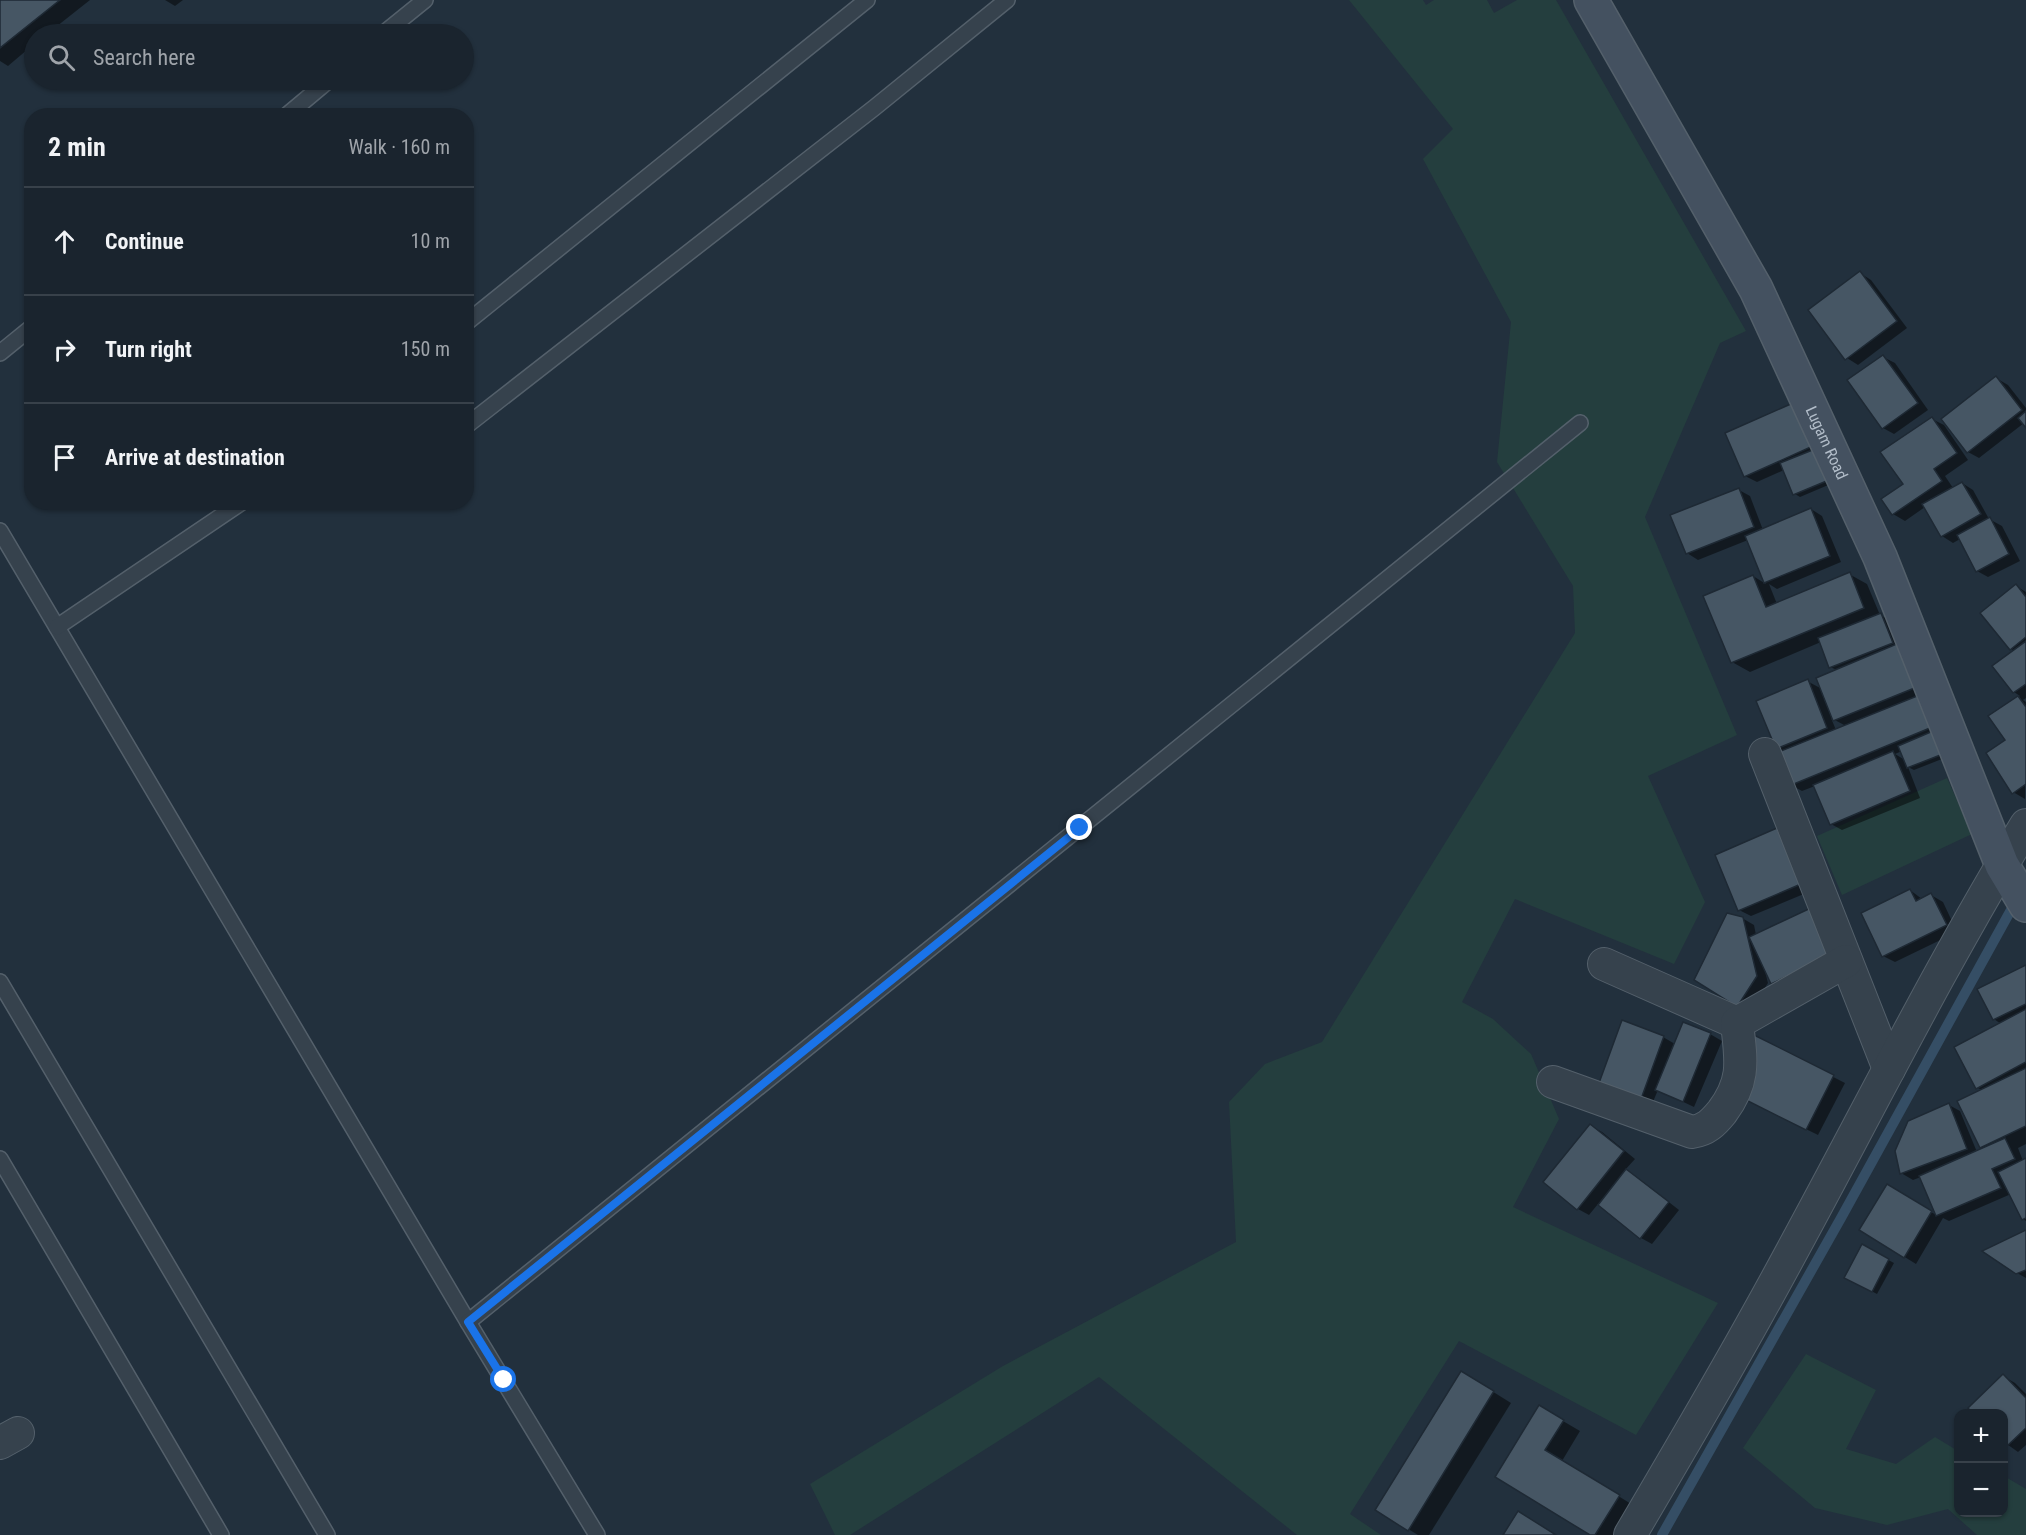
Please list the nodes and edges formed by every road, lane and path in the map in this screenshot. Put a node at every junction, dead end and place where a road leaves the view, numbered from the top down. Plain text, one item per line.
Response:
1 (425, 0) edge
2 (867, 0) edge
3 (1006, 0) edge
4 (1591, 0) edge
5 (395, 24) edge
6 (317, 90) edge
7 (296, 108) edge
8 (474, 317) edge
9 (24, 334) edge
10 (0, 353) edge
11 (474, 420) edge
12 (1580, 423) dead end
13 (230, 510) edge
14 (0, 531) edge
15 (57, 627) junction
16 (1765, 754) dead end
17 (2026, 825) edge
18 (2006, 871) junction
19 (2026, 905) edge
20 (1846, 961) junction
21 (1604, 964) dead end
22 (0, 982) edge
23 (1737, 1023) junction
24 (1889, 1069) junction
25 (1553, 1082) dead end
26 (0, 1159) edge
27 (468, 1322) junction
28 (221, 1535) edge
29 (327, 1535) edge
30 (597, 1535) edge
31 (1630, 1535) edge

1 - 5 lane
2 - 8 lane
3 - 11 lane
4 - 18 street, Lugam Road
6 - 7 lane
9 - 10 lane
12 - 27 lane
13 - 15 lane
14 - 15 lane
15 - 27 lane
16 - 20 street
17 - 18 street
18 - 19 street, Lugam Road
18 - 24 street
20 - 23 street
20 - 24 street
21 - 23 street
22 - 29 lane
23 - 25 street
24 - 31 street
26 - 28 lane
27 - 30 lane

